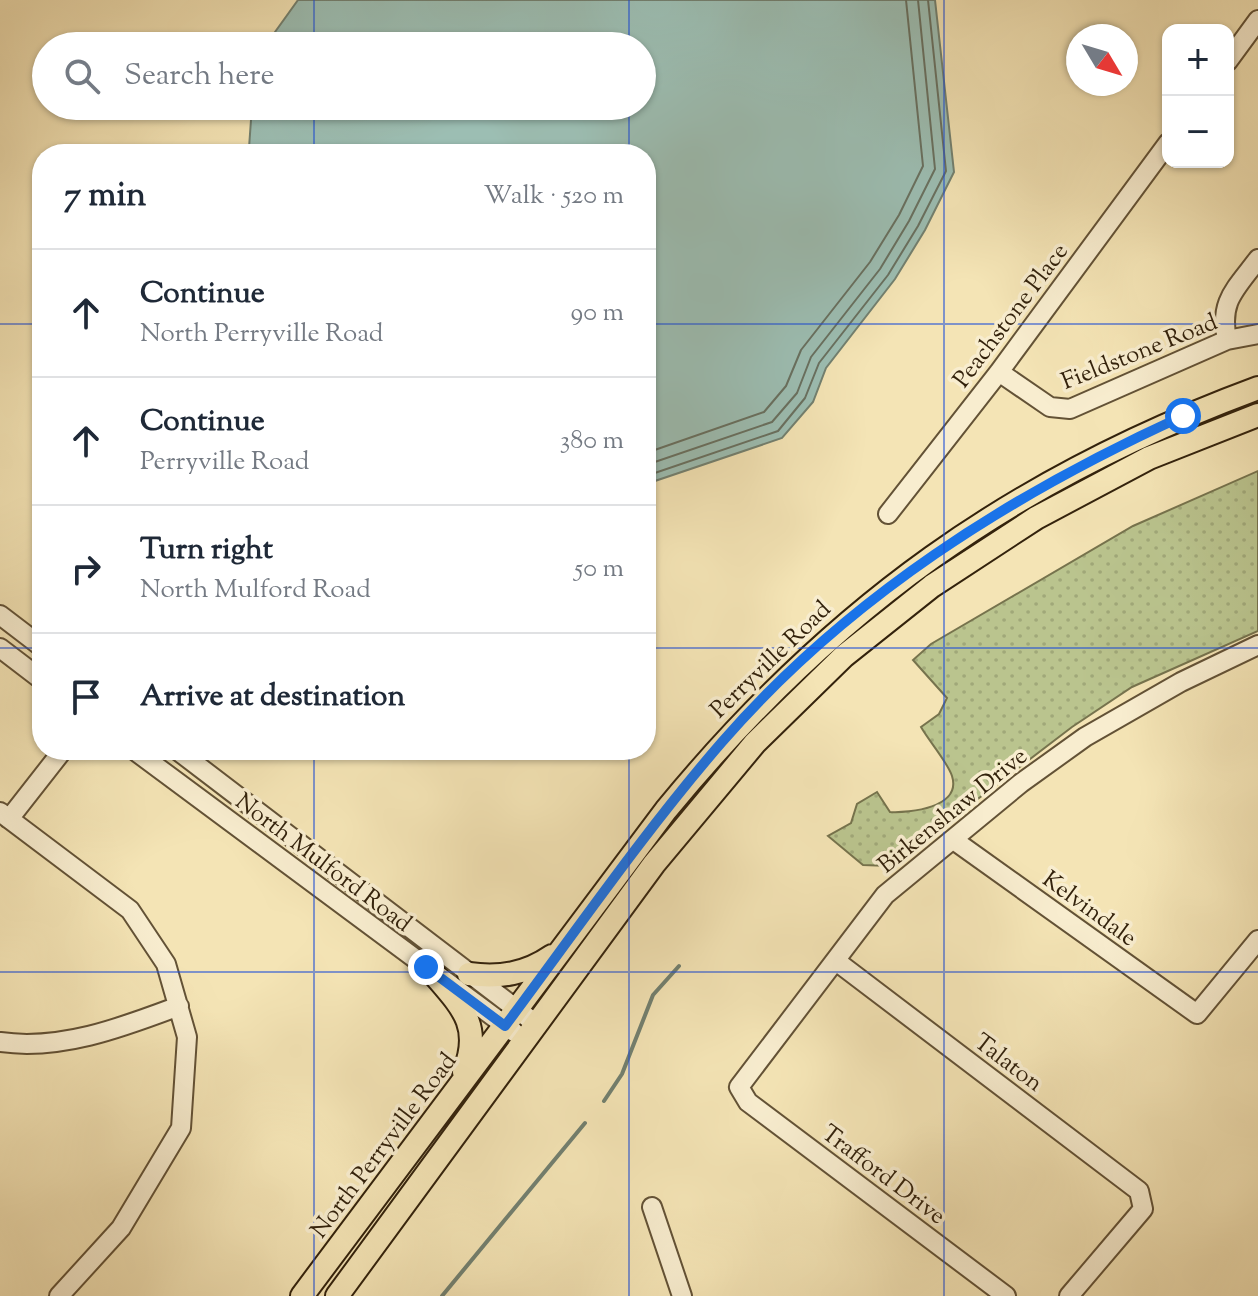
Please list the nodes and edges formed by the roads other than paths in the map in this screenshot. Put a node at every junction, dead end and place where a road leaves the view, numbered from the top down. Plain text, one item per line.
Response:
1 (1258, 20) edge
2 (1234, 53) edge
3 (1162, 151) edge
4 (1258, 259) edge
5 (1258, 334) edge
6 (1227, 340) junction
7 (999, 372) junction
8 (1258, 388) edge
9 (1258, 415) edge
10 (888, 514) dead end
11 (0, 615) edge
12 (32, 639) edge
13 (1258, 645) edge
14 (0, 648) edge
15 (32, 672) edge
16 (54, 760) edge
17 (147, 760) edge
18 (190, 760) edge
19 (4, 816) edge
20 (955, 841) junction
21 (1258, 940) edge
22 (562, 948) junction
23 (836, 961) junction
24 (432, 972) junction
25 (469, 974) junction
26 (179, 1006) junction
27 (511, 1018) junction
28 (530, 1032) junction
29 (0, 1042) edge
30 (739, 1087) joint
31 (458, 1088) junction
32 (652, 1207) dead end
33 (59, 1296) edge
34 (302, 1296) edge
35 (337, 1296) edge
36 (682, 1296) edge
37 (1006, 1296) edge
38 (1069, 1296) edge

1 - 2 street
3 - 7 street, Peachstone Place
4 - 6 street
5 - 6 street, Fieldstone Road
6 - 7 street, Fieldstone Road
7 - 10 street, Peachstone Place
8 - 22 main road, Perryville Road
9 - 28 main road, Perryville Road
11 - 12 street
13 - 20 street, Birkenshaw Drive
14 - 15 street
16 - 19 street
17 - 24 street, North Mulford Road
18 - 25 street, North Mulford Road
19 - 26 street
20 - 21 street, Kelvindale
20 - 23 street, Birkenshaw Drive
22 - 25 main road
22 - 27 main road, Perryville Road
23 - 30 street, Birkenshaw Drive
23 - 38 street, Talaton
24 - 27 street, North Mulford Road
24 - 31 main road
25 - 27 street, North Mulford Road
26 - 29 street
26 - 33 street
27 - 28 street, North Mulford Road
27 - 31 main road, North Perryville Road
28 - 35 main road, North Perryville Road
30 - 37 street, Trafford Drive
31 - 34 main road, North Perryville Road
32 - 36 street

